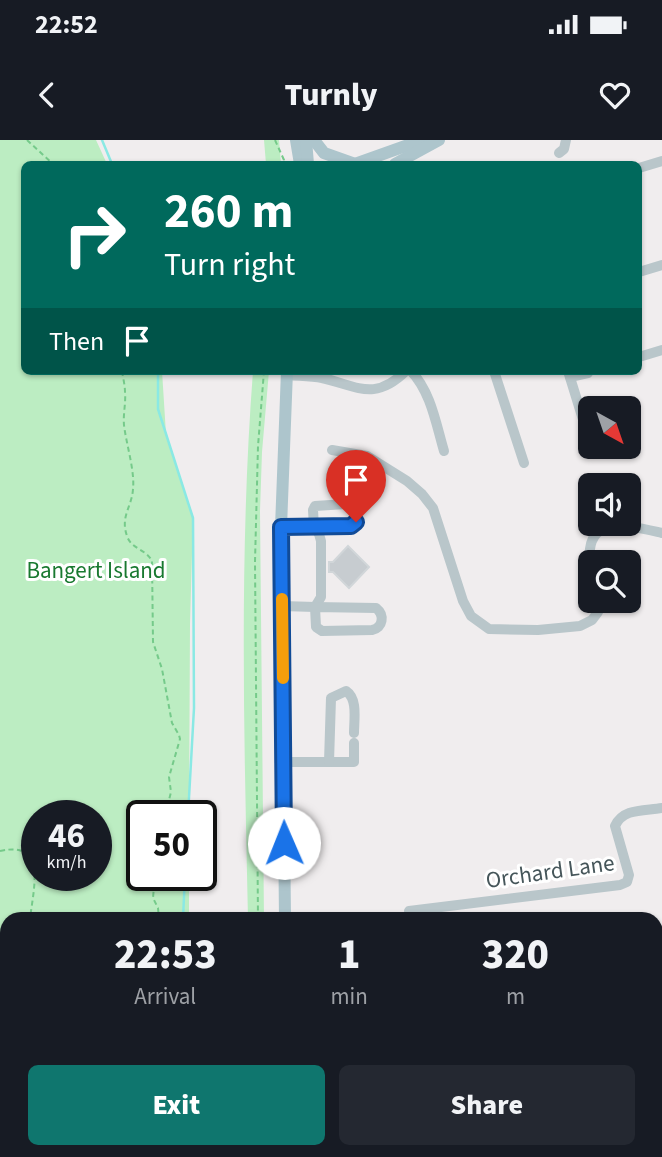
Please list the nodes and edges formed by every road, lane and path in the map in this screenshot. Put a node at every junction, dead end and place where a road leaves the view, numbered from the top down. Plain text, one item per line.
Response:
1 (27, 140) edge
2 (275, 140) edge
3 (290, 140) edge
4 (296, 140) edge
5 (306, 140) edge
6 (314, 140) edge
7 (422, 140) edge
8 (439, 140) edge
9 (566, 140) edge
10 (559, 153) dead end
11 (50, 161) edge
12 (287, 161) edge
13 (288, 161) edge
14 (300, 161) edge
15 (308, 161) edge
16 (347, 161) edge
17 (363, 161) edge
18 (400, 161) edge
19 (661, 164) edge
20 (642, 167) edge
21 (662, 265) edge
22 (642, 271) edge
23 (662, 350) edge
24 (642, 356) edge
25 (123, 375) edge
26 (264, 375) edge
27 (288, 375) edge
28 (304, 375) edge
29 (403, 375) edge
30 (413, 375) edge
31 (495, 375) edge
32 (569, 375) edge
33 (578, 403) edge
34 (332, 450) dead end
35 (444, 451) dead end
36 (524, 463) dead end
37 (281, 527) junction
38 (662, 533) edge
39 (589, 550) edge
40 (282, 606) junction
41 (316, 607) junction
42 (597, 613) edge
43 (284, 762) junction
44 (329, 762) junction
45 (169, 800) edge
46 (662, 808) edge
47 (0, 851) edge
48 (154, 891) edge
49 (409, 911) dead end
50 (31, 912) edge
51 (158, 912) edge
52 (258, 912) edge
53 (285, 912) edge

1 - 11 path
2 - 12 path
3 - 13 main road
4 - 14 main road
5 - 15 main road
6 - 16 main road
7 - 17 main road
8 - 18 main road
9 - 10 street
19 - 20 street
21 - 22 street
23 - 24 street
25 - 45 path
26 - 52 path
27 - 37 main road
28 - 29 street
30 - 35 street
31 - 36 street
32 - 33 street
34 - 42 street
37 - 40 main road
37 - 41 street
38 - 39 street
40 - 41 street
40 - 43 main road
41 - 41 street
43 - 44 street
43 - 53 main road
44 - 44 street
46 - 49 street, Orchard Lane
47 - 50 path
48 - 51 path

